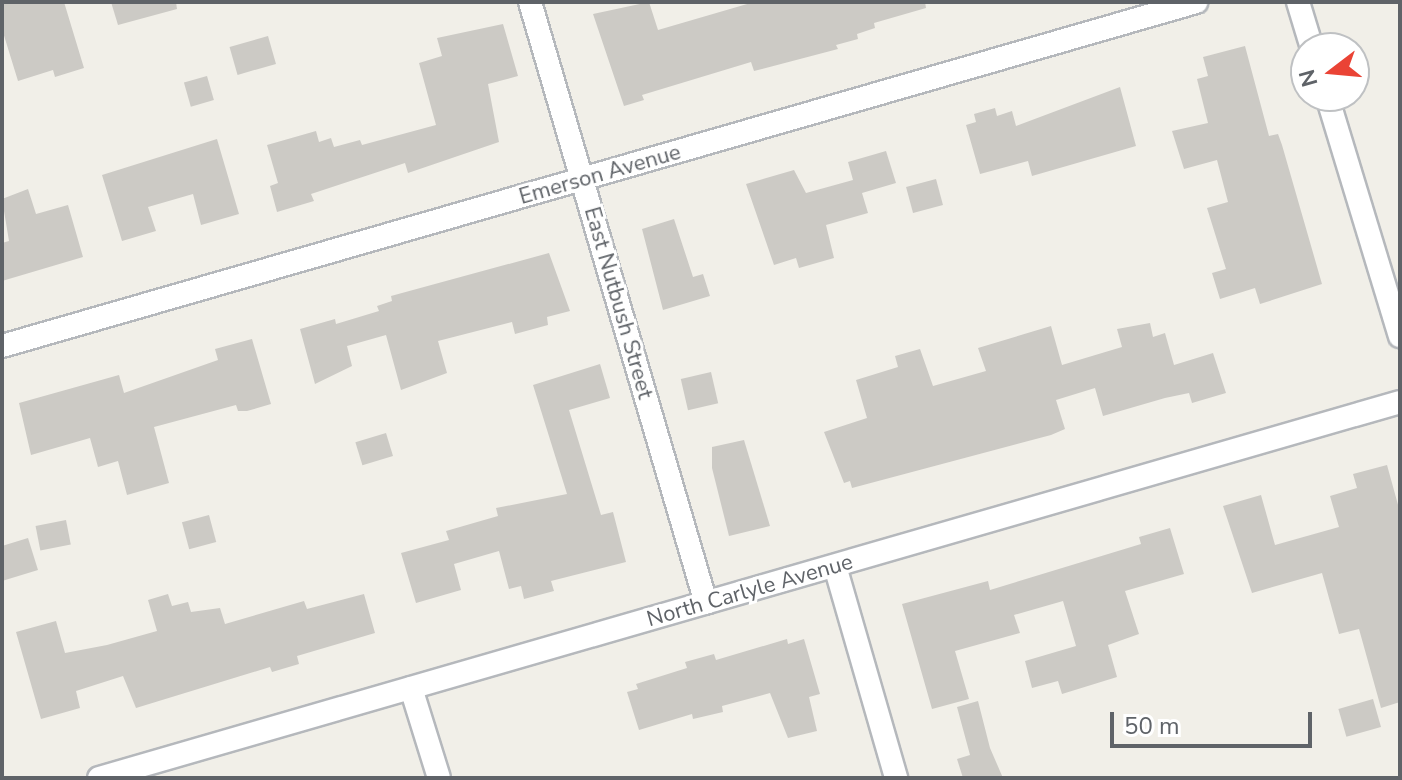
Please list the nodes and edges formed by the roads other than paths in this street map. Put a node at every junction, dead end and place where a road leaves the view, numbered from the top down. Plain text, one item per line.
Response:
1 (530, 2) edge
2 (1196, 2) edge
3 (1298, 2) edge
4 (1307, 32) edge
5 (1332, 112) edge
6 (582, 180) junction
7 (1400, 336) edge
8 (2, 346) edge
9 (1400, 402) edge
10 (835, 566) junction
11 (706, 603) junction
12 (411, 688) junction
13 (99, 778) edge
14 (439, 778) edge
15 (896, 778) edge

1 - 6 street, East Nutbush Street
2 - 6 street, Emerson Avenue
3 - 4 street
5 - 7 street
6 - 8 street, Emerson Avenue
6 - 11 street, East Nutbush Street
9 - 10 street, North Carlyle Avenue
10 - 11 street, North Carlyle Avenue
10 - 15 street
11 - 12 street, North Carlyle Avenue
12 - 13 street, North Carlyle Avenue
12 - 14 street

